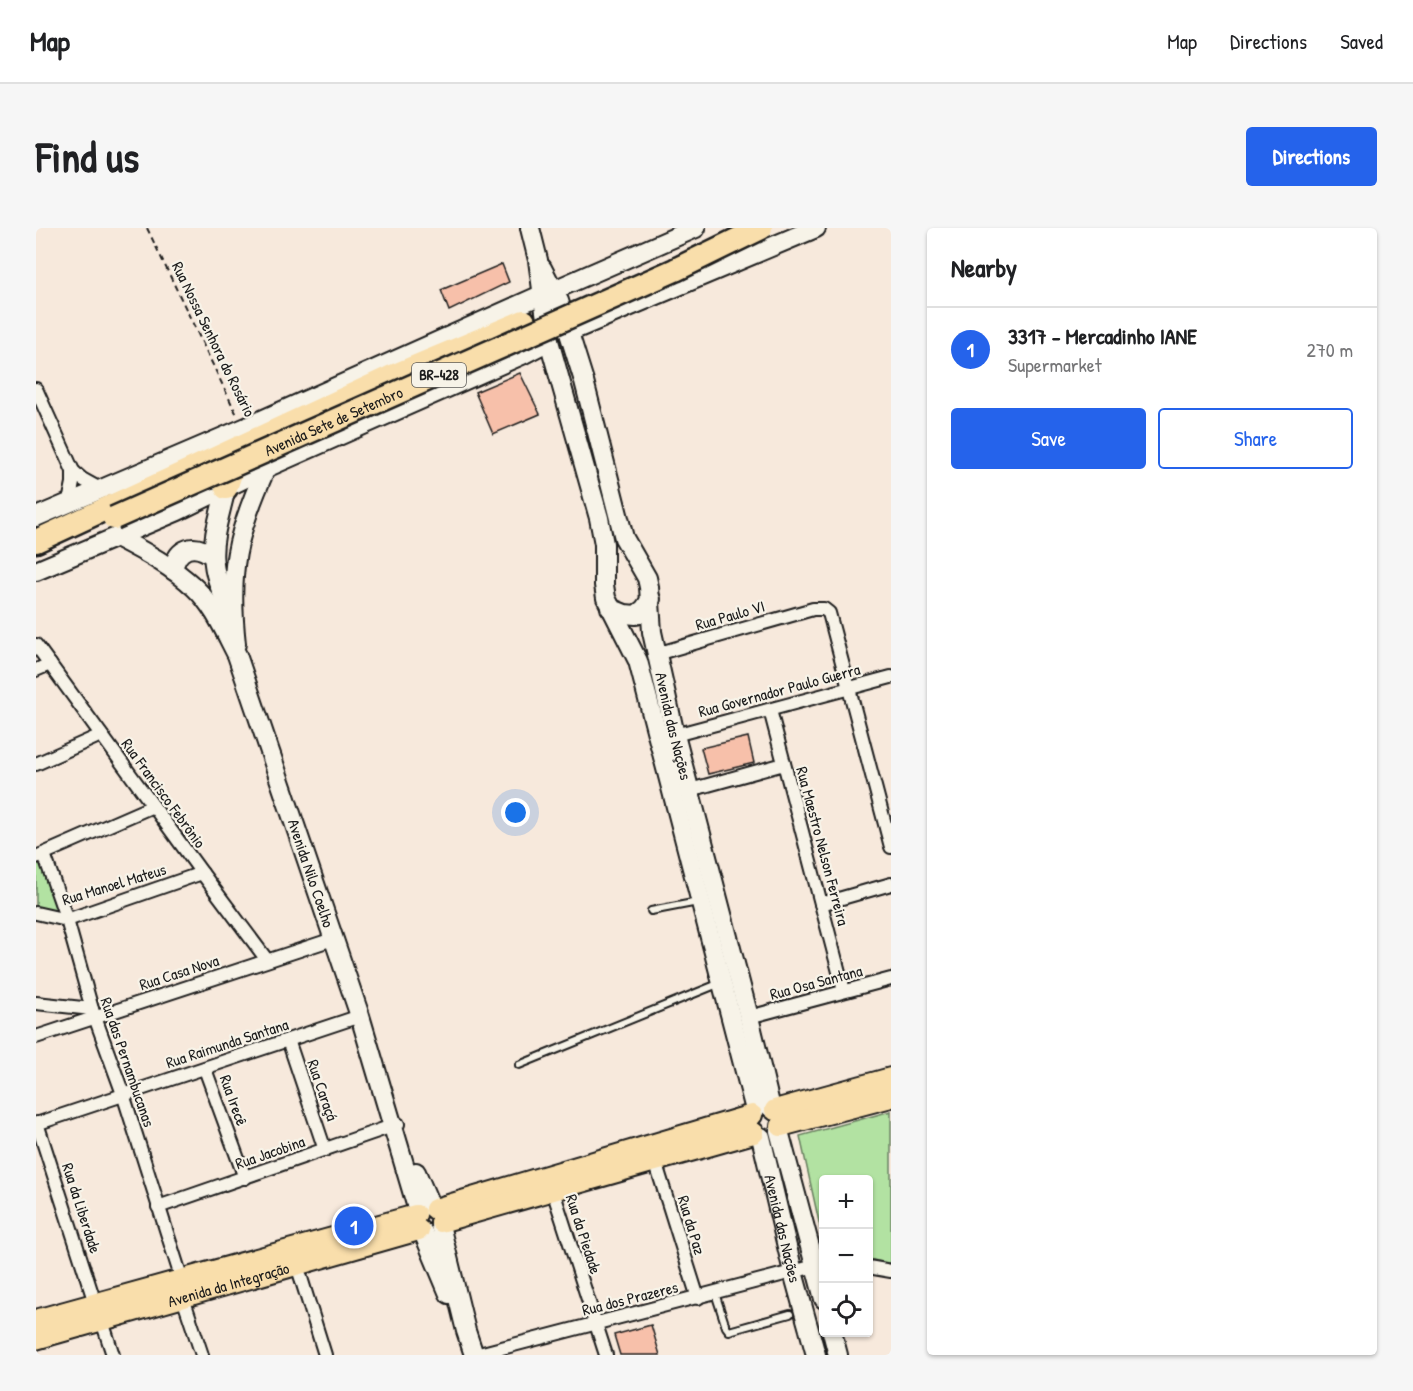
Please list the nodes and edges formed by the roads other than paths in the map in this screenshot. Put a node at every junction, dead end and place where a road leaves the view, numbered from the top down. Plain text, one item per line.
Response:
1 (530, 228) edge
2 (696, 228) edge
3 (741, 228) edge
4 (761, 228) edge
5 (816, 228) edge
6 (548, 293) junction
7 (571, 340) junction
8 (549, 341) junction
9 (522, 355) junction
10 (555, 362) junction
11 (36, 388) edge
12 (234, 465) junction
13 (266, 468) junction
14 (73, 471) junction
15 (226, 488) junction
16 (69, 502) junction
17 (110, 514) junction
18 (36, 517) edge
19 (36, 541) edge
20 (36, 553) edge
21 (213, 556) junction
22 (173, 570) junction
23 (36, 571) edge
24 (651, 599) junction
25 (610, 608) junction
26 (232, 614) junction
27 (36, 645) edge
28 (656, 654) junction
29 (237, 655) junction
30 (50, 664) junction
31 (36, 670) edge
32 (891, 677) edge
33 (848, 688) junction
34 (770, 710) junction
35 (101, 735) junction
36 (675, 735) junction
37 (36, 764) edge
38 (784, 764) junction
39 (690, 790) junction
40 (153, 806) junction
41 (891, 847) edge
42 (40, 855) edge
43 (202, 873) junction
44 (891, 884) edge
45 (709, 897) junction
46 (821, 904) junction
47 (651, 911) dead end
48 (36, 913) edge
49 (67, 920) junction
50 (333, 939) junction
51 (267, 960) junction
52 (729, 977) junction
53 (891, 979) edge
54 (844, 991) junction
55 (36, 1004) edge
56 (93, 1013) junction
57 (360, 1016) junction
58 (749, 1017) junction
59 (36, 1037) edge
60 (288, 1040) junction
61 (519, 1065) dead end
62 (205, 1068) junction
63 (891, 1078) edge
64 (123, 1094) junction
65 (891, 1097) edge
66 (766, 1121) junction
67 (36, 1123) edge
68 (395, 1126) junction
69 (326, 1150) junction
70 (655, 1161) junction
71 (245, 1178) junction
72 (553, 1191) junction
73 (158, 1206) junction
74 (428, 1219) junction
75 (819, 1264) edge
76 (297, 1265) junction
77 (873, 1268) edge
78 (891, 1271) edge
79 (793, 1272) junction
80 (183, 1289) junction
81 (715, 1293) junction
82 (698, 1298) junction
83 (99, 1312) junction
84 (790, 1314) dead end
85 (36, 1320) edge
86 (596, 1324) junction
87 (833, 1337) edge
88 (36, 1339) edge
89 (113, 1355) edge
90 (202, 1355) edge
91 (325, 1355) edge
92 (474, 1355) edge
93 (606, 1355) edge
94 (816, 1355) edge
95 (838, 1355) edge

1 - 6 main road
2 - 6 main road, Avenida Sete de Setembro
3 - 17 highway, Avenida Sete de Setembro / BR-428
4 - 12 highway, Avenida Sete de Setembro / BR-428, bridge
5 - 7 main road
6 - 7 main road, Avenida das Nações
6 - 8 main road, Avenida das Nações
6 - 17 main road, Avenida Sete de Setembro
7 - 24 main road, Avenida das Nações
8 - 9 main road, Avenida Sete de Setembro
8 - 10 main road, Avenida das Nações
9 - 10 main road
9 - 13 main road, Avenida Sete de Setembro
10 - 25 main road, Avenida das Nações
11 - 14 street
12 - 15 highway
12 - 17 highway, Avenida Sete de Setembro / BR-428, bridge
13 - 15 main road, Avenida Sete de Setembro
13 - 26 main road
14 - 16 street
14 - 17 street
15 - 17 main road, Avenida Sete de Setembro
15 - 21 main road
16 - 17 main road, Avenida Sete de Setembro
16 - 18 main road, Avenida Sete de Setembro
17 - 19 highway, Avenida Sete de Setembro / BR-428
17 - 20 highway, Avenida Sete de Setembro / BR-428
17 - 22 main road
17 - 23 main road, Avenida Sete de Setembro
21 - 22 main road
21 - 26 main road
22 - 29 main road
24 - 25 main road
24 - 28 main road, Avenida das Nações
25 - 45 main road, Avenida das Nações
26 - 29 main road
27 - 30 street, Rua Francisco Febrônio
28 - 33 street, Rua Paulo VI
28 - 36 main road, Avenida das Nações
29 - 50 main road, Avenida Nilo Coelho
30 - 31 street
30 - 35 street, Rua Francisco Febrônio
32 - 33 street, Rua Governador Paulo Guerra
33 - 34 street, Rua Governador Paulo Guerra
33 - 41 street
34 - 36 street, Rua Governador Paulo Guerra
34 - 38 street, Rua Maestro Nelson Ferreira
35 - 37 street
35 - 40 street, Rua Francisco Febrônio
36 - 39 main road, Avenida das Nações
38 - 39 street
38 - 46 street, Rua Maestro Nelson Ferreira
39 - 45 main road, Avenida das Nações
40 - 42 street
40 - 43 street, Rua Francisco Febrônio
42 - 49 street, Rua das Pernambucanas
43 - 49 street, Rua Manoel Mateus
43 - 51 street, Rua Francisco Febrônio
44 - 46 street
45 - 47 lane
45 - 52 main road, Avenida das Nações
46 - 54 street, Rua Maestro Nelson Ferreira
48 - 49 street, Rua Manoel Mateus
49 - 56 street, Rua das Pernambucanas
50 - 51 street, Rua Casa Nova
50 - 57 main road, Avenida Nilo Coelho
51 - 56 street, Rua Casa Nova
52 - 58 main road, Avenida das Nações
52 - 61 lane
52 - 66 main road, Avenida das Nações
53 - 54 street, Rua Osa Santana
54 - 58 street, Rua Osa Santana
55 - 56 street
56 - 59 street, Rua Casa Nova
56 - 64 street, Rua das Pernambucanas
57 - 60 street, Rua Raimunda Santana
57 - 68 main road, Avenida Nilo Coelho
58 - 66 main road, Avenida das Nações
60 - 62 street, Rua Raimunda Santana
60 - 69 street, Rua Caraçá
62 - 64 street, Rua Raimunda Santana
62 - 71 street, Rua Irecê
63 - 66 main road, Avenida da Integração
64 - 67 street, Rua Raimunda Santana
64 - 73 street, Rua das Pernambucanas
65 - 66 main road, Avenida da Integração
66 - 70 main road, Avenida da Integração
66 - 74 main road, Avenida da Integração
66 - 75 main road, Avenida das Nações
66 - 79 main road, Avenida das Nações
67 - 83 street, Rua da Liberdade
68 - 69 street, Rua Jacobina
68 - 74 main road, Avenida Nilo Coelho
69 - 71 street, Rua Jacobina
70 - 72 main road, Avenida da Integração
70 - 82 street, Rua da Paz
71 - 73 street, Rua Jacobina
72 - 74 main road, Avenida da Integração
72 - 86 street, Rua da Piedade
73 - 80 street, Rua das Pernambucanas
74 - 76 main road, Avenida da Integração
74 - 80 main road, Avenida da Integração
74 - 92 main road, Avenida Nilo Coelho
75 - 79 street, Rua dos Prazeres
76 - 80 main road, Avenida da Integração
76 - 91 street
77 - 78 street
79 - 81 street, Rua dos Prazeres
79 - 94 main road, Avenida das Nações
80 - 83 main road, Avenida da Integração
80 - 90 street, Rua das Pernambucanas
81 - 82 street, Rua dos Prazeres
81 - 84 lane
82 - 86 street, Rua dos Prazeres
83 - 85 main road, Avenida da Integração
83 - 88 main road, Avenida da Integração
83 - 89 street, Rua da Liberdade
86 - 92 street, Rua dos Prazeres
86 - 93 street, Rua da Piedade
87 - 95 main road

